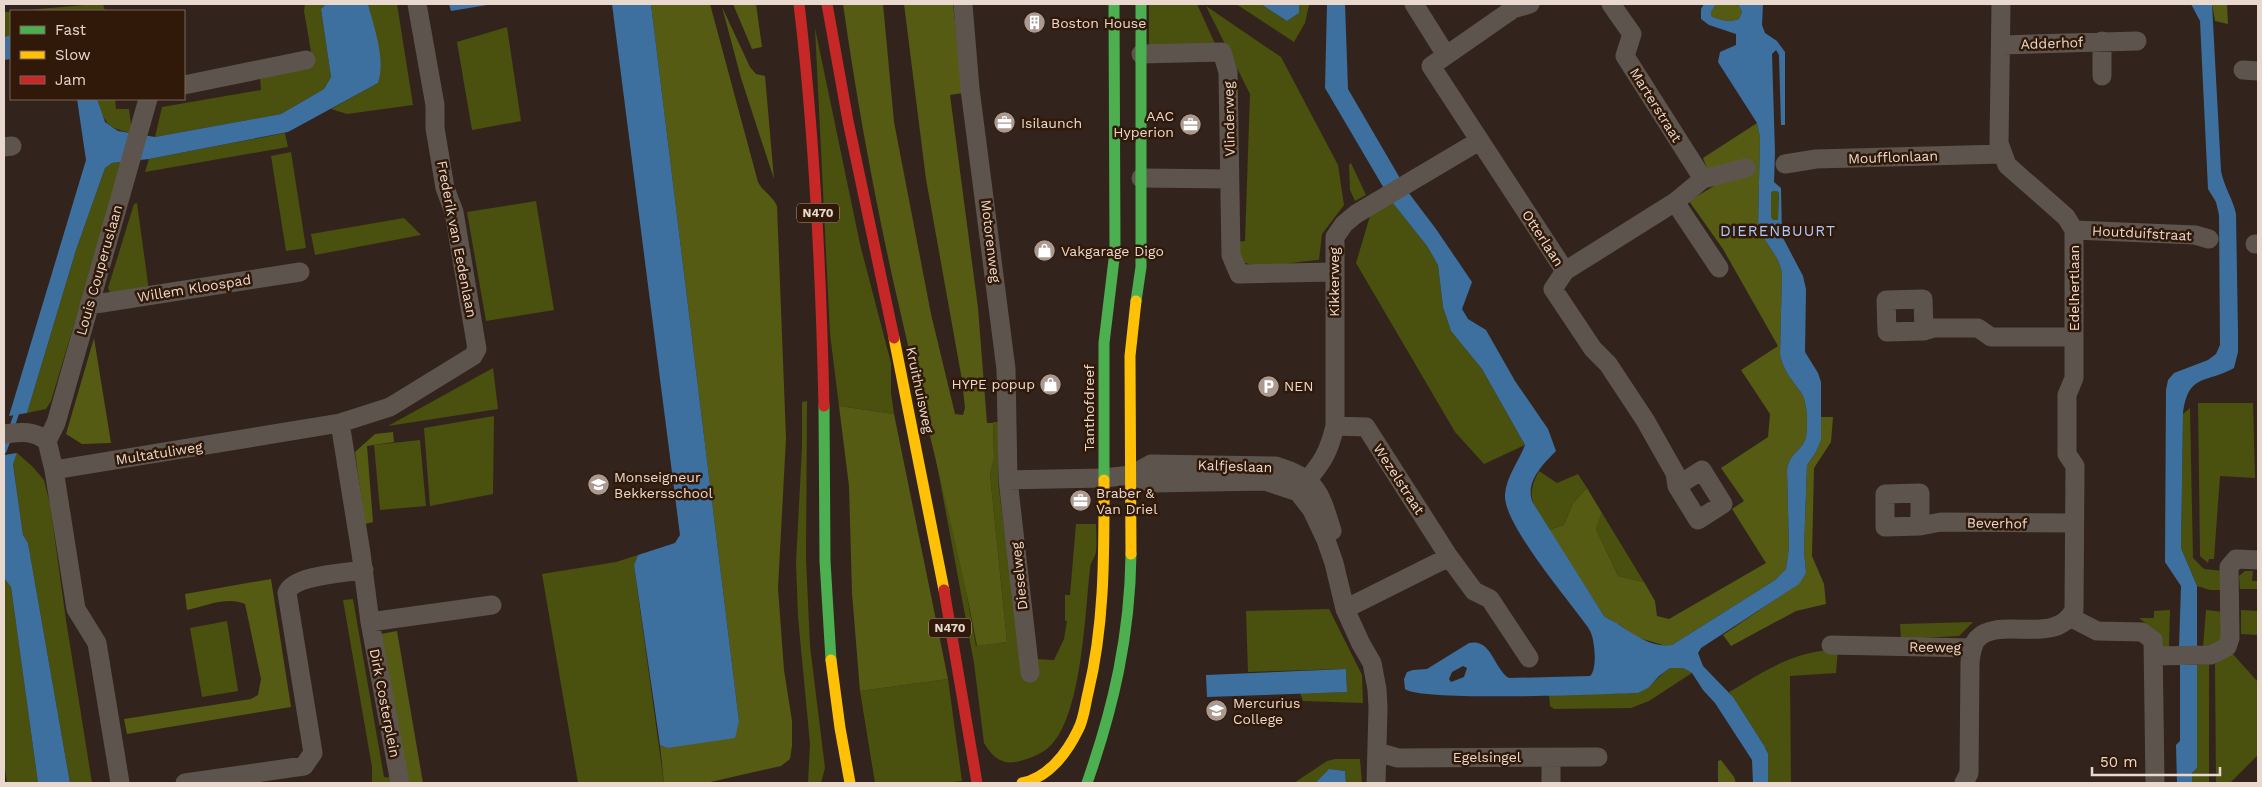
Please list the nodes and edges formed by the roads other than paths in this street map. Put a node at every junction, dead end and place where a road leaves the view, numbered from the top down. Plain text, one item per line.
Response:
1 (417, 4) edge
2 (799, 4) edge
3 (827, 4) edge
4 (963, 4) edge
5 (1114, 4) edge
6 (1141, 4) edge
7 (1414, 4) edge
8 (1530, 4) edge
9 (1611, 4) edge
10 (2002, 4) edge
11 (2102, 41) junction
12 (2137, 42) dead end
13 (2002, 45) junction
14 (1141, 54) junction
15 (306, 60) dead end
16 (1439, 60) junction
17 (2102, 76) dead end
18 (185, 85) edge
19 (148, 100) edge
20 (1480, 141) junction
21 (2002, 154) junction
22 (1785, 164) dead end
23 (1746, 168) dead end
24 (1141, 178) junction
25 (1229, 178) junction
26 (1703, 179) junction
27 (1675, 202) junction
28 (2074, 230) junction
29 (2209, 239) dead end
30 (1719, 268) dead end
31 (1565, 271) junction
32 (300, 272) dead end
33 (1334, 272) junction
34 (89, 305) junction
35 (1924, 331) dead end
36 (2074, 337) junction
37 (340, 423) junction
38 (1335, 426) junction
39 (4, 434) edge
40 (48, 440) junction
41 (54, 470) junction
42 (1131, 475) junction
43 (1104, 478) junction
44 (1008, 480) junction
45 (1303, 485) junction
46 (1676, 486) dead end
47 (2074, 523) junction
48 (1920, 526) dead end
49 (1449, 557) junction
50 (2258, 560) edge
51 (364, 570) junction
52 (492, 605) dead end
53 (2072, 608) junction
54 (1344, 609) junction
55 (370, 622) junction
56 (1831, 645) dead end
57 (1972, 648) junction
58 (2161, 656) junction
59 (1529, 658) dead end
60 (1030, 673) dead end
61 (1377, 752) junction
62 (1551, 758) junction
63 (1598, 758) dead end
64 (120, 783) edge
65 (185, 783) edge
66 (400, 783) edge
67 (850, 783) edge
68 (977, 783) edge
69 (1022, 783) edge
70 (1087, 783) edge
71 (1376, 783) edge
72 (1551, 783) edge
73 (1964, 783) edge
74 (2155, 783) edge

1 - 37 street, Frederik van Eedenlaan
2 - 67 main road, N470
3 - 68 main road, Kruithuisweg / N470
4 - 44 street, Motorenweg
5 - 43 main road, Tanthofdreef
6 - 14 main road
7 - 16 street, Otterlaan
8 - 16 street
9 - 26 street, Marterstraat
10 - 13 street
11 - 12 street, Adderhof
11 - 13 street, Adderhof
11 - 17 street, Adderhof
13 - 21 street
14 - 24 main road
14 - 25 street, Vlinderweg
15 - 18 street
16 - 20 street, Otterlaan
19 - 34 street, Louis Couperuslaan
20 - 31 street, Otterlaan
20 - 33 street, Kikkerweg
21 - 22 street, Moufflonlaan
21 - 28 street, Edelhertlaan
23 - 26 street
24 - 25 street
24 - 42 main road
25 - 33 street, Vlinderweg
26 - 27 street
27 - 30 street
27 - 31 street
28 - 29 street, Houtduifstraat
28 - 36 street, Edelhertlaan
31 - 46 street, Otterlaan
32 - 34 street, Willem Kloospad
33 - 38 street, Kikkerweg
34 - 40 street, Louis Couperuslaan
35 - 36 street
36 - 47 street, Edelhertlaan
37 - 41 street, Multatuliweg
37 - 51 street
38 - 45 street, Kikkerweg
38 - 49 street, Wezelstraat
39 - 40 street
40 - 41 street
41 - 64 street
42 - 43 street, Kalfjeslaan
42 - 45 street, Kalfjeslaan
42 - 70 main road
43 - 44 street, Kalfjeslaan
43 - 69 main road, Tanthofdreef
44 - 60 street, Dieselweg
45 - 54 street
47 - 48 street, Beverhof
47 - 53 street, Edelhertlaan
49 - 54 street
49 - 59 street, Wezelstraat
50 - 58 street
51 - 55 street, Dirk Costerplein
51 - 65 street
52 - 55 street
53 - 57 street, Reeweg
53 - 58 street
54 - 61 street
55 - 66 street, Dirk Costerplein
56 - 57 street, Reeweg
57 - 73 street
58 - 74 street
61 - 62 street, Egelsingel
61 - 71 street
62 - 63 street, Egelsingel
62 - 72 street

